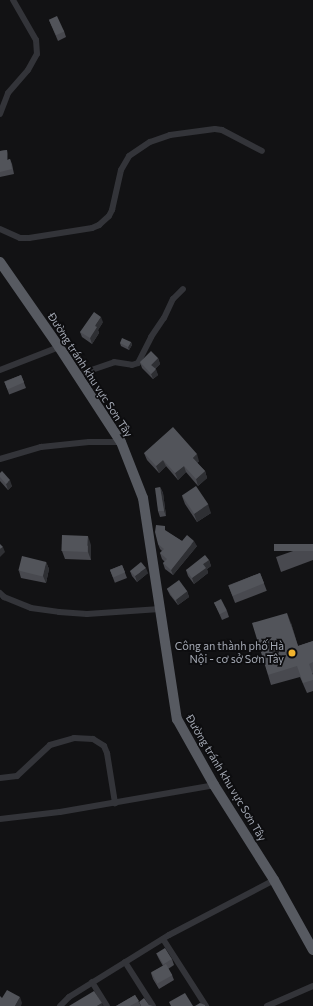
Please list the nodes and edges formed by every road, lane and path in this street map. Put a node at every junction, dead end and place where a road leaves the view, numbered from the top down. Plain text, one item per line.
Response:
1 (13, 0) edge
2 (0, 114) edge
3 (262, 151) dead end
4 (0, 229) edge
5 (0, 262) edge
6 (184, 289) dead end
7 (59, 347) junction
8 (0, 370) edge
9 (77, 375) junction
10 (121, 442) junction
11 (0, 459) edge
12 (0, 593) edge
13 (160, 609) junction
14 (0, 778) edge
15 (214, 785) junction
16 (115, 803) junction
17 (0, 819) edge
18 (274, 880) junction
19 (164, 939) junction
20 (313, 950) edge
21 (125, 962) junction
22 (92, 982) junction
23 (313, 986) edge
24 (60, 1006) edge
25 (107, 1006) edge
26 (152, 1006) edge
27 (206, 1006) edge
28 (267, 1006) edge

1 - 2 street
3 - 4 street
5 - 7 highway, Đường tránh khu vực Sơn Tây
6 - 9 street
7 - 8 street
7 - 9 highway, Đường tránh khu vực Sơn Tây
9 - 10 highway, Đường tránh khu vực Sơn Tây
10 - 11 street
10 - 13 highway, Đường tránh khu vực Sơn Tây
12 - 13 street
13 - 15 highway, Đường tránh khu vực Sơn Tây
14 - 16 street
15 - 16 street
15 - 18 highway, Đường tránh khu vực Sơn Tây
16 - 17 street
18 - 19 street
18 - 20 highway, Đường tránh khu vực Sơn Tây
19 - 21 street
19 - 27 street
21 - 22 street
21 - 26 street
22 - 24 street
22 - 25 street
23 - 28 street

